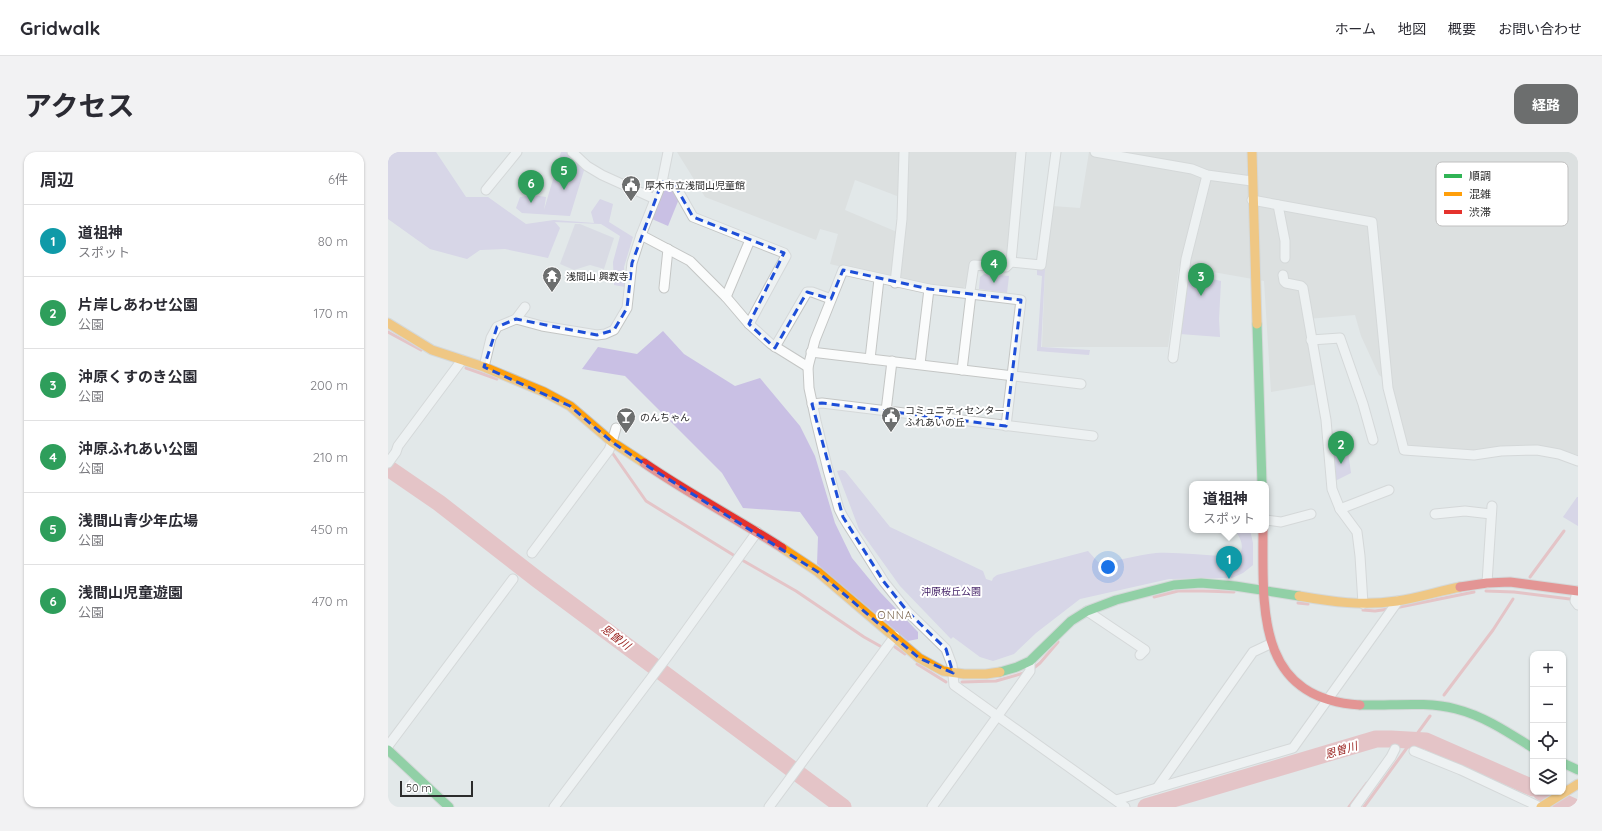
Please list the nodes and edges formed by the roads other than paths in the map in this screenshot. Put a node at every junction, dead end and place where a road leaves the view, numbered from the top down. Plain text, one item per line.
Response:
1 (517, 152) edge
2 (572, 152) edge
3 (668, 152) edge
4 (904, 152) edge
5 (1021, 152) edge
6 (1056, 152) edge
7 (1095, 152) edge
8 (1252, 152) edge
9 (1207, 175) junction
10 (1252, 181) junction
11 (662, 182) junction
12 (486, 190) dead end
13 (655, 198) junction
14 (1252, 200) junction
15 (1278, 205) junction
16 (641, 235) junction
17 (750, 240) junction
18 (668, 249) junction
19 (1285, 258) dead end
20 (1011, 262) junction
21 (1283, 275) dead end
22 (879, 279) junction
23 (896, 283) junction
24 (664, 288) dead end
25 (929, 289) junction
26 (971, 294) junction
27 (726, 297) junction
28 (831, 298) junction
29 (525, 307) dead end
30 (516, 319) junction
31 (388, 323) edge
32 (749, 324) junction
33 (1311, 340) junction
34 (775, 347) junction
35 (811, 352) junction
36 (1173, 358) dead end
37 (870, 359) junction
38 (462, 360) junction
39 (892, 361) junction
40 (920, 364) junction
41 (484, 367) junction
42 (808, 367) junction
43 (962, 370) junction
44 (1012, 375) junction
45 (1081, 384) dead end
46 (812, 404) junction
47 (886, 411) junction
48 (1006, 426) junction
49 (616, 428) dead end
50 (1093, 436) dead end
51 (1373, 440) dead end
52 (612, 442) junction
53 (1578, 461) edge
54 (388, 463) edge
55 (1262, 481) edge
56 (1389, 490) dead end
57 (1340, 509) junction
58 (1311, 514) dead end
59 (1435, 514) dead end
60 (1269, 520) edge
61 (757, 532) junction
62 (1263, 533) edge
63 (532, 553) dead end
64 (513, 579) dead end
65 (1487, 583) junction
66 (1264, 589) junction
67 (1577, 591) edge
68 (1363, 604) junction
69 (1578, 605) edge
70 (1394, 606) junction
71 (1087, 611) junction
72 (894, 636) junction
73 (1270, 644) junction
74 (1145, 649) dead end
75 (1030, 661) junction
76 (953, 673) junction
77 (1328, 700) junction
78 (998, 716) junction
79 (388, 746) edge
80 (1530, 746) edge
81 (1394, 748) dead end
82 (388, 750) edge
83 (1414, 751) dead end
84 (1566, 764) edge
85 (1578, 770) edge
86 (1578, 784) edge
87 (1157, 788) junction
88 (1120, 803) edge
89 (448, 806) edge
90 (1542, 806) edge
91 (554, 807) edge
92 (769, 807) edge
93 (932, 807) edge
94 (1355, 807) edge

1 - 12 street
2 - 13 street
3 - 11 street
4 - 23 street
5 - 20 street
6 - 20 street
7 - 9 street
8 - 10 street
9 - 10 street
9 - 36 street
10 - 14 street
11 - 13 street
11 - 17 street
13 - 16 street
14 - 15 street
14 - 55 street
15 - 19 street
15 - 53 street
16 - 18 street
16 - 30 street
17 - 27 street
17 - 32 street
18 - 24 street
18 - 27 street
20 - 26 street
21 - 33 street
22 - 23 street
22 - 28 street
22 - 37 street
23 - 25 street
25 - 26 street
25 - 40 street
26 - 43 street
26 - 44 street
27 - 32 street
28 - 34 street
28 - 35 street
29 - 30 street
30 - 41 street
31 - 38 street
32 - 34 street
33 - 51 street
33 - 57 street
34 - 42 street
35 - 37 street
35 - 42 street
37 - 39 street
38 - 41 street
38 - 54 street
39 - 40 street
39 - 47 street
40 - 43 street
41 - 52 street
42 - 46 street
43 - 44 street
44 - 45 street
44 - 48 street
46 - 47 street
46 - 76 street
47 - 48 street
48 - 50 street
49 - 52 street
52 - 61 street
52 - 63 street
56 - 57 street
57 - 68 street
58 - 60 street
59 - 65 street
61 - 72 street
61 - 91 street
62 - 66 street
64 - 79 street
65 - 67 street
65 - 70 street
66 - 68 street
66 - 71 street
66 - 73 street
67 - 69 street
68 - 70 street
70 - 77 street
71 - 74 street
71 - 75 street
72 - 76 street
72 - 92 street
73 - 77 street
73 - 87 street
75 - 76 street
75 - 78 street
76 - 78 street
77 - 80 street
77 - 87 street
78 - 88 street
78 - 93 street
81 - 94 street
82 - 89 street
83 - 90 street
84 - 85 street
86 - 90 street
87 - 88 street

